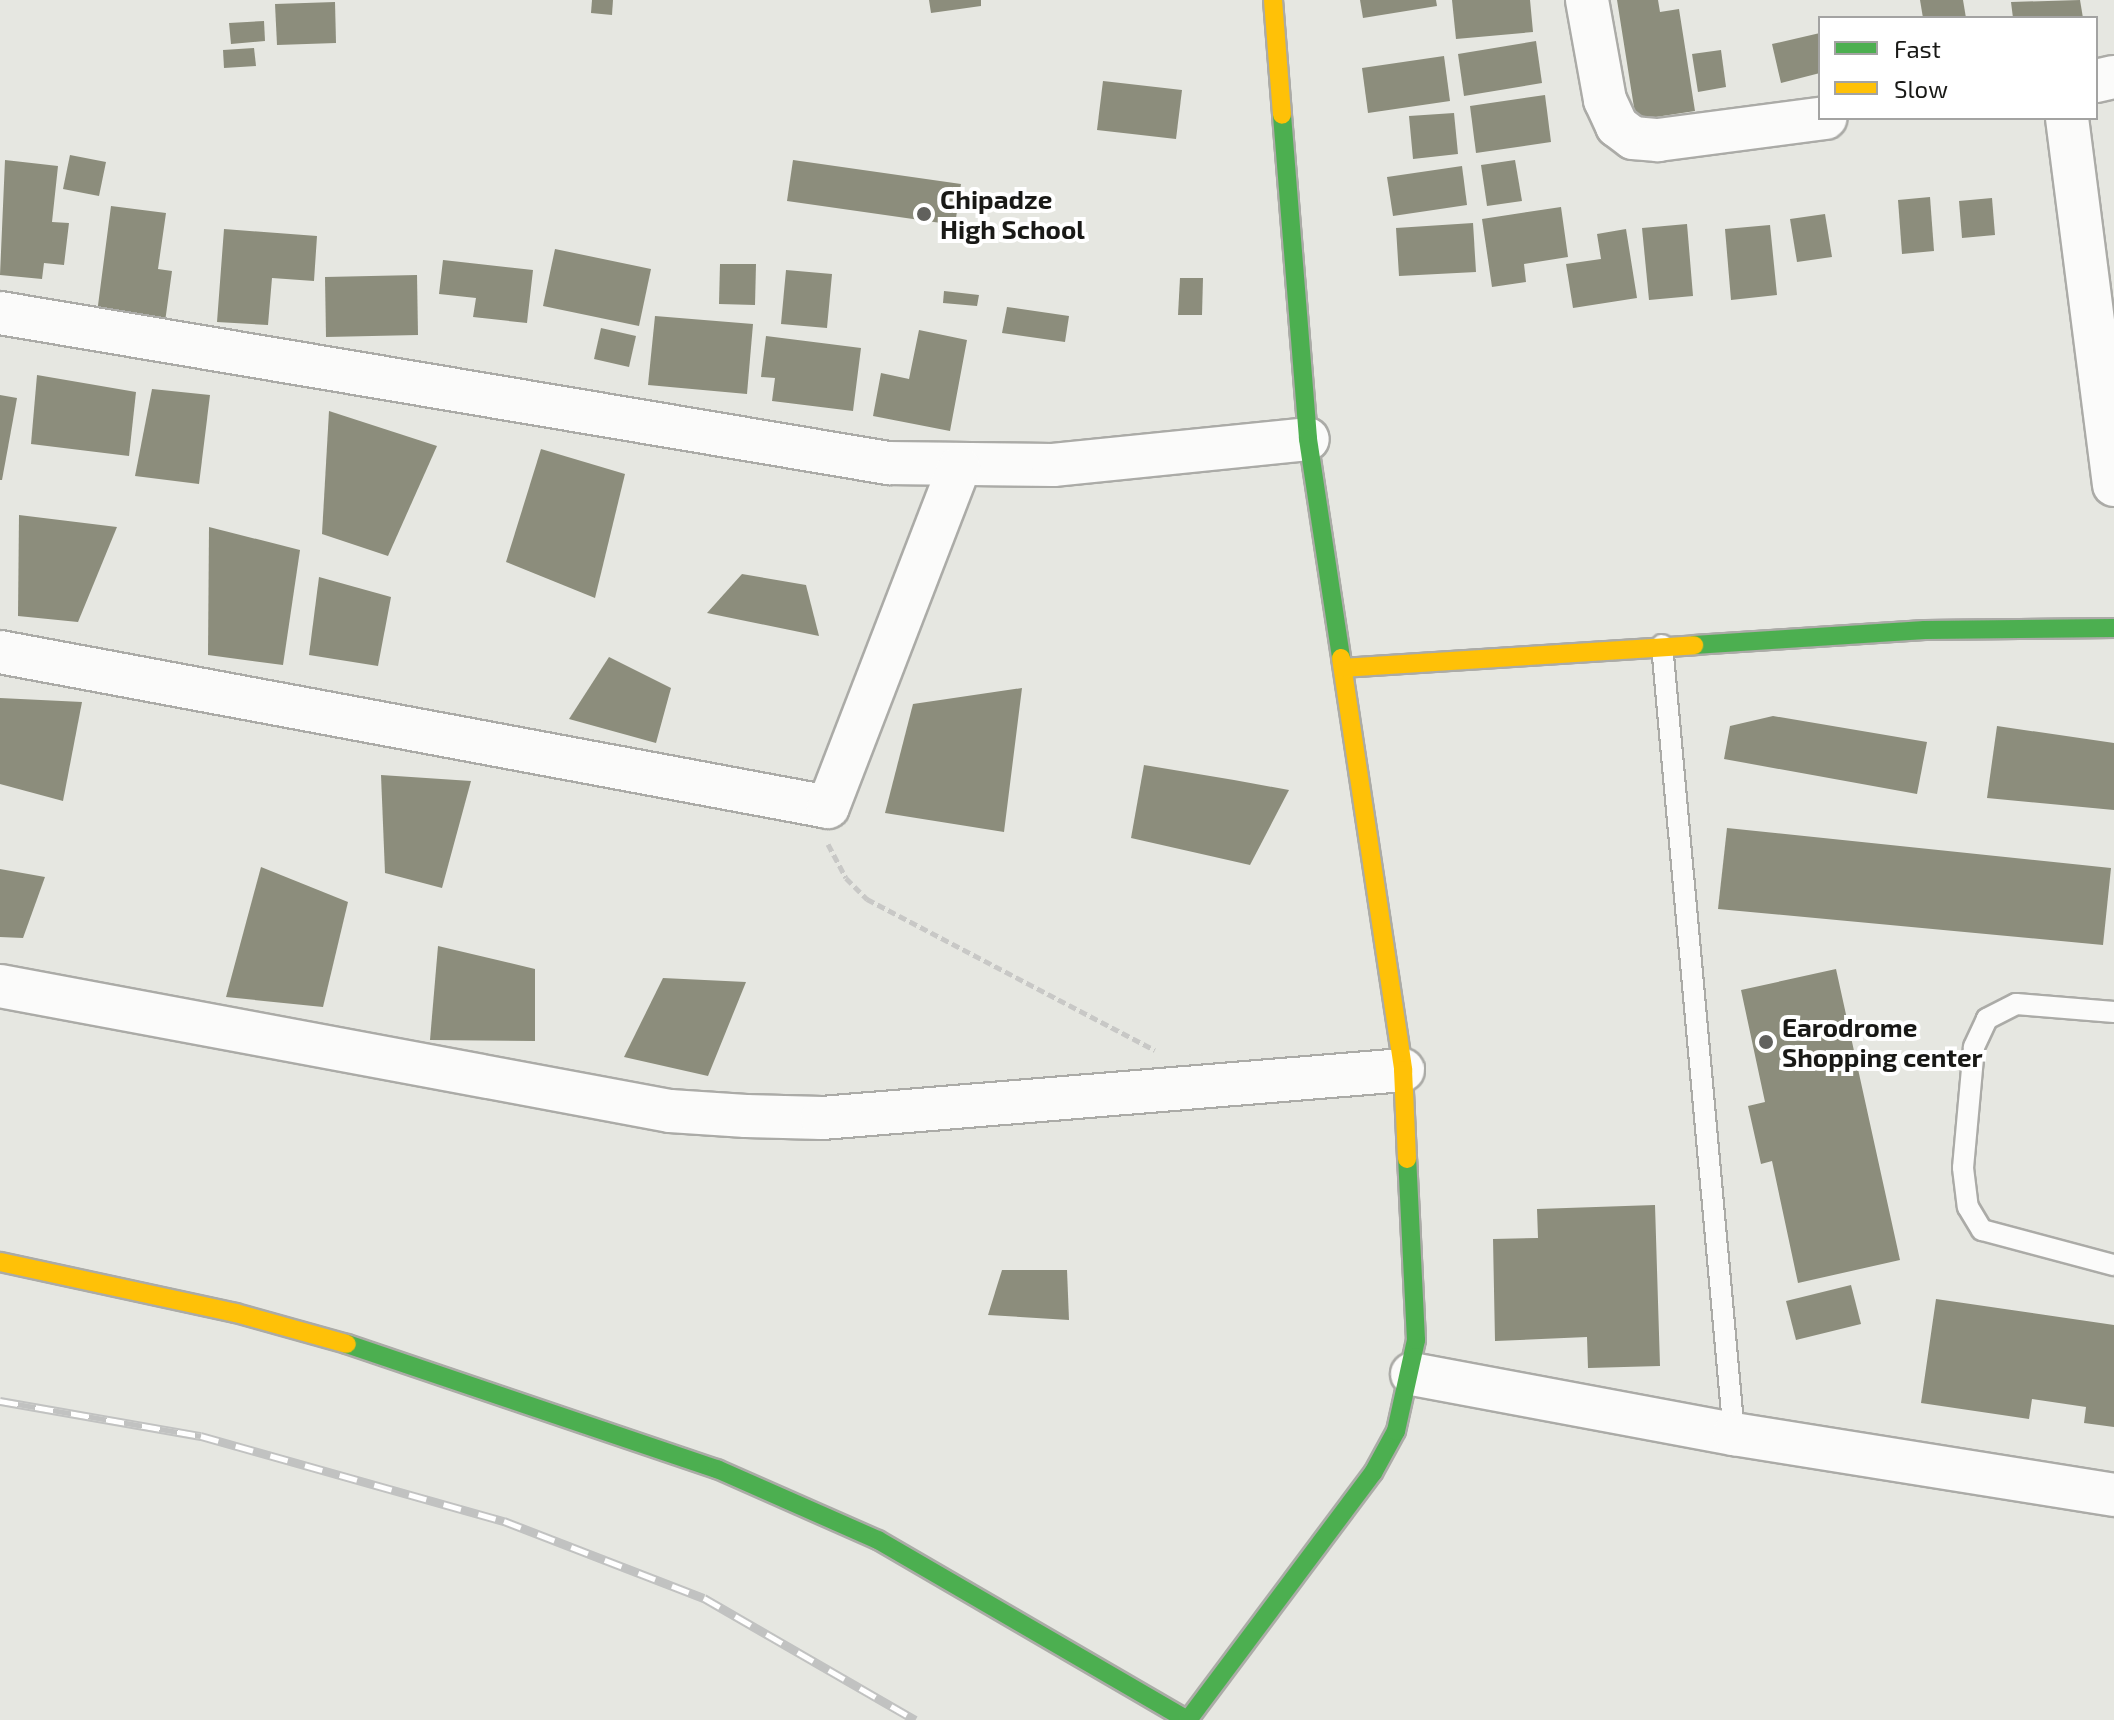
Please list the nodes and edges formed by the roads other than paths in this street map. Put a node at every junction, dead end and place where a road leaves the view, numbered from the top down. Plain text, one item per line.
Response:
1 (1273, 0) edge
2 (1587, 0) edge
3 (1818, 119) edge
4 (2067, 120) edge
5 (0, 313) edge
6 (2106, 366) edge
7 (1308, 439) junction
8 (959, 467) junction
9 (2114, 485) edge
10 (2114, 628) edge
11 (1662, 645) junction
12 (0, 652) edge
13 (1343, 668) junction
14 (0, 986) edge
15 (2114, 1012) edge
16 (1403, 1070) junction
17 (0, 1262) edge
18 (2114, 1265) edge
19 (1412, 1374) junction
20 (1734, 1434) junction
21 (2114, 1495) edge
22 (1188, 1720) edge

1 - 7 street
2 - 3 street
4 - 6 street
5 - 8 street
6 - 9 street
7 - 8 street
7 - 13 street
8 - 12 street
10 - 11 street
11 - 13 street
11 - 20 lane
13 - 16 street
14 - 16 street
15 - 18 lane
16 - 19 street
17 - 22 street
19 - 20 street
19 - 22 street
20 - 21 street

